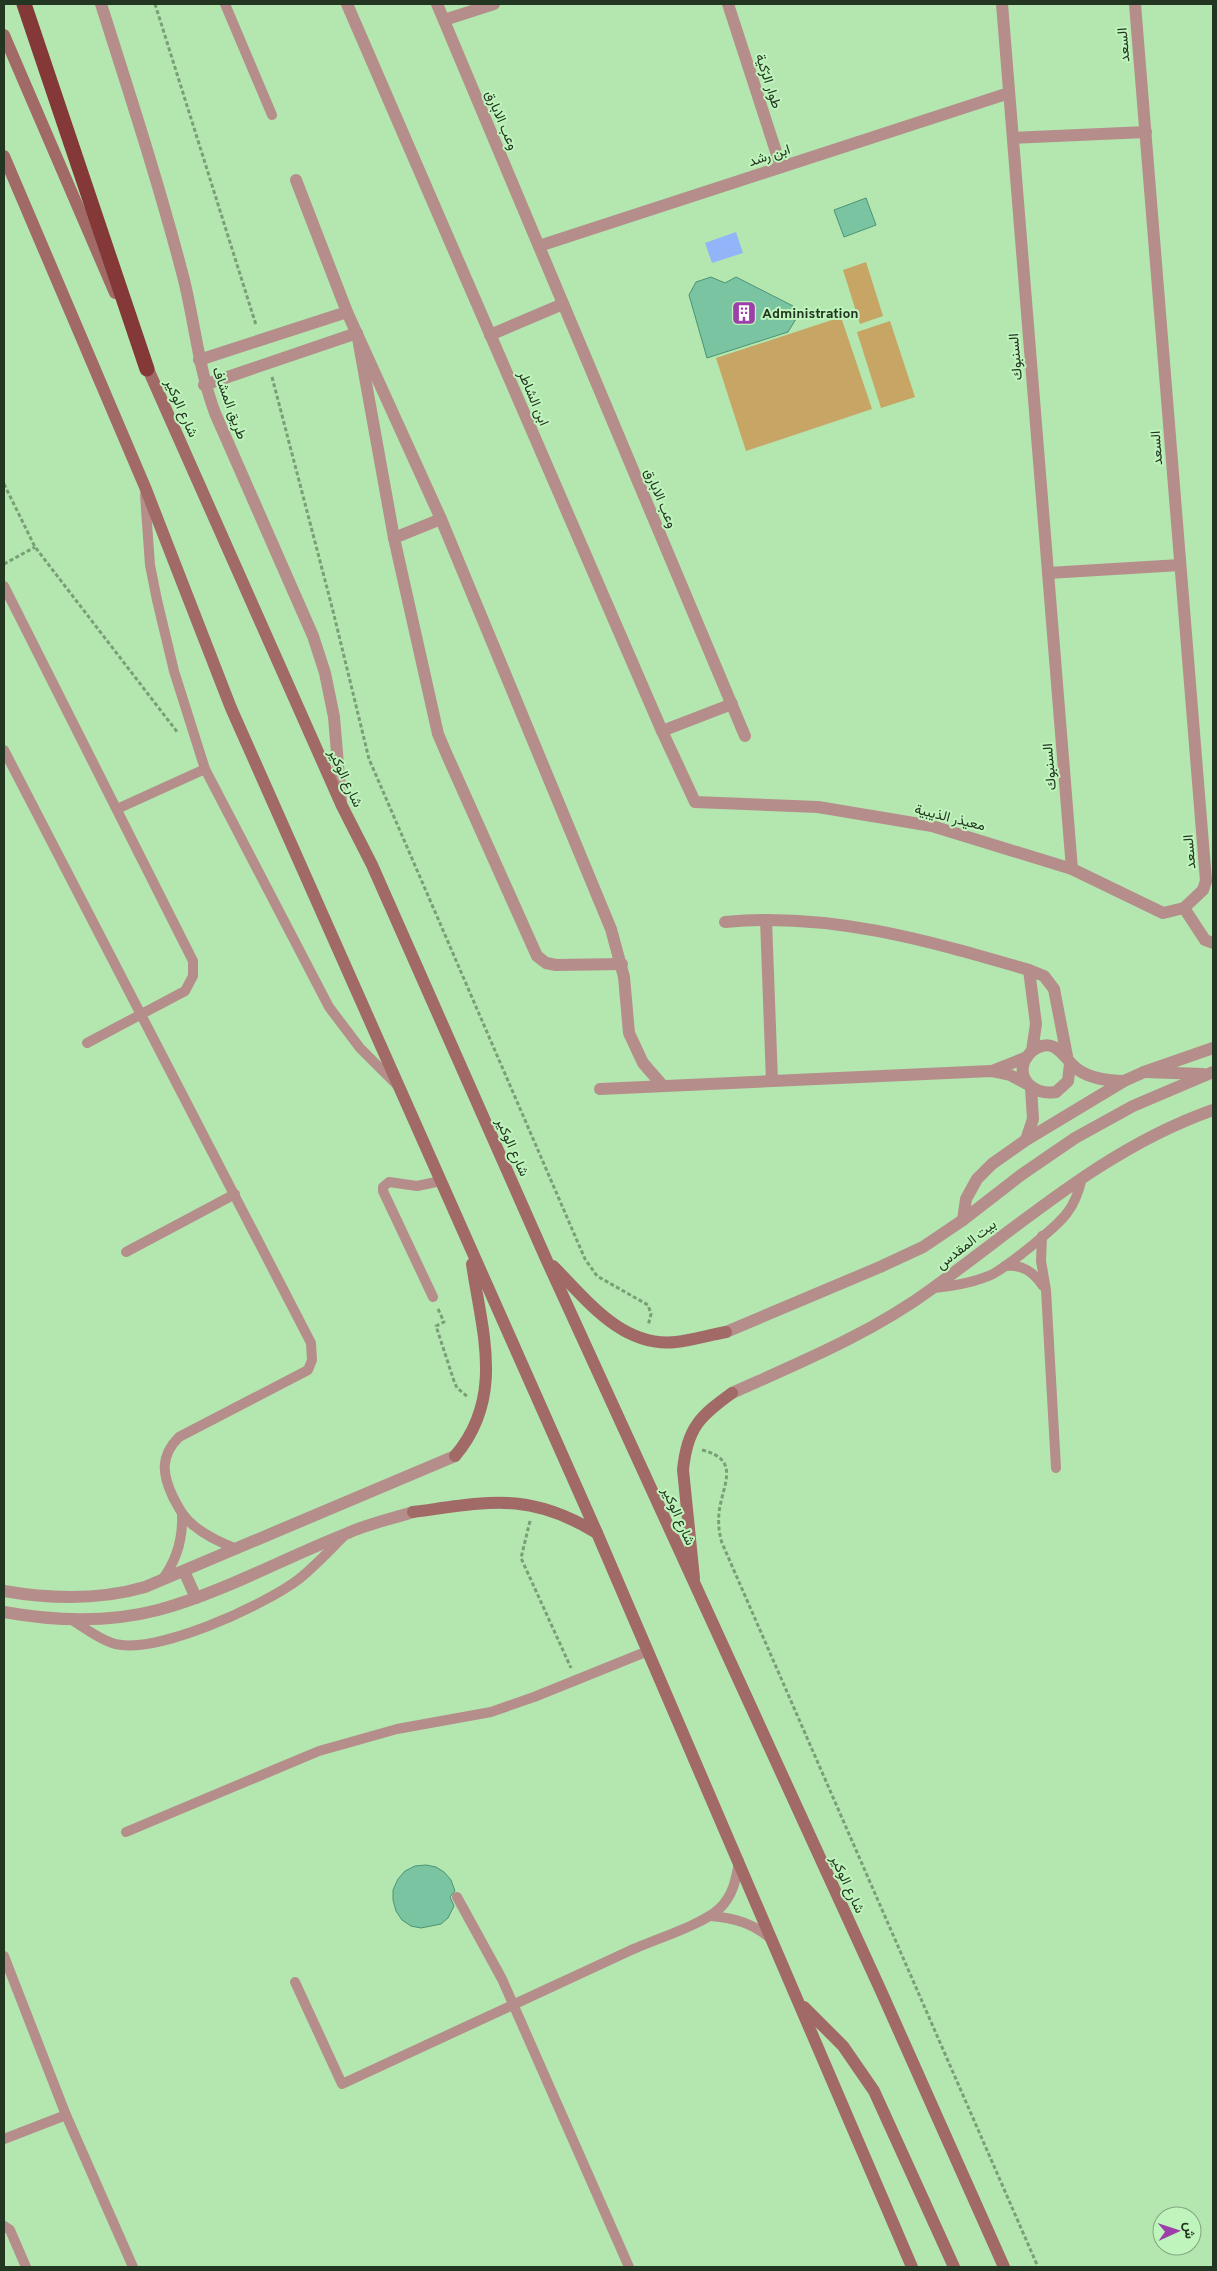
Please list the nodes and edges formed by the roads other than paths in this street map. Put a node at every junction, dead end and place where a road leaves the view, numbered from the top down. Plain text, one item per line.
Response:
1 (24, 4) edge
2 (101, 4) edge
3 (225, 4) edge
4 (347, 4) edge
5 (437, 4) edge
6 (494, 4) edge
7 (728, 4) edge
8 (1002, 4) edge
9 (1135, 4) edge
10 (444, 20) junction
11 (4, 36) edge
12 (1009, 93) junction
13 (272, 115) dead end
14 (1146, 132) junction
15 (1013, 138) junction
16 (4, 156) edge
17 (781, 167) junction
18 (296, 180) dead end
19 (539, 246) junction
20 (563, 304) junction
21 (347, 312) junction
22 (357, 333) junction
23 (490, 335) junction
24 (199, 360) junction
25 (148, 369) junction
26 (204, 385) junction
27 (145, 487) junction
28 (441, 519) junction
29 (394, 538) junction
30 (1180, 565) junction
31 (1048, 573) junction
32 (4, 586) edge
33 (732, 704) junction
34 (662, 731) junction
35 (745, 736) dead end
36 (4, 750) edge
37 (206, 769) junction
38 (695, 802) joint
39 (342, 806) junction
40 (117, 809) junction
41 (1072, 869) junction
42 (1184, 908) junction
43 (766, 920) junction
44 (725, 922) dead end
45 (1213, 943) edge
46 (622, 964) junction
47 (1029, 970) junction
48 (142, 1014) junction
49 (87, 1043) dead end
50 (1213, 1048) edge
51 (1029, 1054) junction
52 (1068, 1060) junction
53 (991, 1071) junction
54 (1144, 1072) junction
55 (1210, 1073) edge
56 (772, 1081) junction
57 (1124, 1081) junction
58 (663, 1086) junction
59 (1029, 1086) junction
60 (402, 1089) junction
61 (600, 1089) dead end
62 (1213, 1110) edge
63 (1026, 1140) junction
64 (1082, 1178) junction
65 (441, 1181) junction
66 (234, 1194) junction
67 (963, 1220) junction
68 (1042, 1236) junction
69 (470, 1249) junction
70 (126, 1252) dead end
71 (547, 1261) junction
72 (1005, 1266) junction
73 (933, 1288) junction
74 (1046, 1290) junction
75 (433, 1297) road end
76 (726, 1332) joint
77 (732, 1393) joint
78 (456, 1456) joint
79 (1056, 1468) dead end
80 (413, 1512) joint
81 (182, 1515) junction
82 (348, 1532) junction
83 (597, 1533) junction
84 (237, 1549) junction
85 (184, 1571) junction
86 (162, 1580) junction
87 (695, 1588) junction
88 (4, 1591) edge
89 (196, 1598) junction
90 (4, 1612) edge
91 (72, 1620) junction
92 (648, 1650) junction
93 (126, 1832) dead end
94 (739, 1861) junction
95 (457, 1897) dead end
96 (711, 1916) junction
97 (773, 1941) junction
98 (4, 1956) edge
99 (295, 1982) dead end
100 (798, 2001) junction
101 (512, 2005) junction
102 (66, 2115) junction
103 (4, 2140) edge
104 (4, 2226) edge
105 (26, 2267) edge
106 (133, 2267) edge
107 (629, 2267) edge
108 (912, 2267) edge
109 (954, 2267) edge
110 (1004, 2267) edge

1 - 25 highway
2 - 24 street, طريق المشاف
3 - 13 lane
4 - 23 street, ابن الشاطر
5 - 10 street, وعب الابارق
6 - 10 street
7 - 17 street, طوار الرّكية
8 - 12 street, السنبوك
9 - 14 street, السعد
10 - 19 street, وعب الابارق
11 - 25 main road, شارع الوكير
12 - 15 street, السنبوك
12 - 17 street, ابن رشد
14 - 15 street
14 - 30 street, السعد
15 - 31 street, السنبوك
16 - 27 main road
17 - 19 street, ابن رشد
18 - 21 street
19 - 20 street, وعب الابارق
20 - 23 street
20 - 33 street, وعب الابارق
21 - 22 street
21 - 24 street
22 - 26 street
22 - 28 street
22 - 29 street
23 - 34 street, ابن الشاطر
24 - 26 street, طريق المشاف
25 - 39 main road, شارع الوكير
26 - 39 street, طريق المشاف
27 - 37 lane
27 - 60 main road
28 - 29 street
28 - 46 street
29 - 46 street
30 - 31 street
30 - 42 street, السعد
31 - 41 street, السنبوك
32 - 40 lane
33 - 34 street
33 - 35 street, وعب الابارق
34 - 38 street, ابن الشاطر
36 - 48 lane
37 - 40 lane
37 - 60 lane
38 - 41 street, معيذر الذيبية
39 - 71 main road, شارع الوكير
40 - 48 lane
41 - 42 street, معيذر الذيبية
42 - 45 street
43 - 44 street
43 - 47 street
43 - 56 street
46 - 58 street
47 - 51 street
47 - 52 street
48 - 49 lane
48 - 66 lane
50 - 54 street, بيت المقدس
51 - 52 street
51 - 53 street
51 - 59 street
52 - 57 street
52 - 59 street
53 - 56 street
53 - 59 street
54 - 55 street
54 - 57 street, بيت المقدس
55 - 67 street, بيت المقدس
56 - 58 street
57 - 63 street, بيت المقدس
58 - 61 street
59 - 63 street
60 - 65 main road
62 - 64 street, بيت المقدس
63 - 67 street, بيت المقدس
64 - 68 lane
64 - 73 street, بيت المقدس
65 - 69 main road
65 - 75 lane
66 - 70 lane
66 - 81 lane
67 - 76 street, بيت المقدس
68 - 72 lane
68 - 74 lane
69 - 78 main road
69 - 83 main road
71 - 76 main road
71 - 87 main road, شارع الوكير
72 - 73 lane
72 - 74 lane
73 - 77 street, بيت المقدس
74 - 79 lane
77 - 87 main road
78 - 84 street
80 - 82 street
80 - 83 main road
81 - 84 lane
81 - 86 lane
82 - 89 street
82 - 91 lane
83 - 92 main road
84 - 85 street
85 - 86 street
85 - 89 street
86 - 88 street
87 - 110 main road, شارع الوكير
89 - 91 street
90 - 91 street
92 - 93 lane
92 - 94 main road
94 - 96 lane
94 - 97 main road
95 - 101 lane
96 - 97 lane
96 - 101 lane
97 - 100 main road
98 - 102 lane
99 - 101 lane
100 - 108 main road
100 - 109 main road
101 - 107 lane
102 - 103 lane
102 - 106 lane
104 - 105 lane

